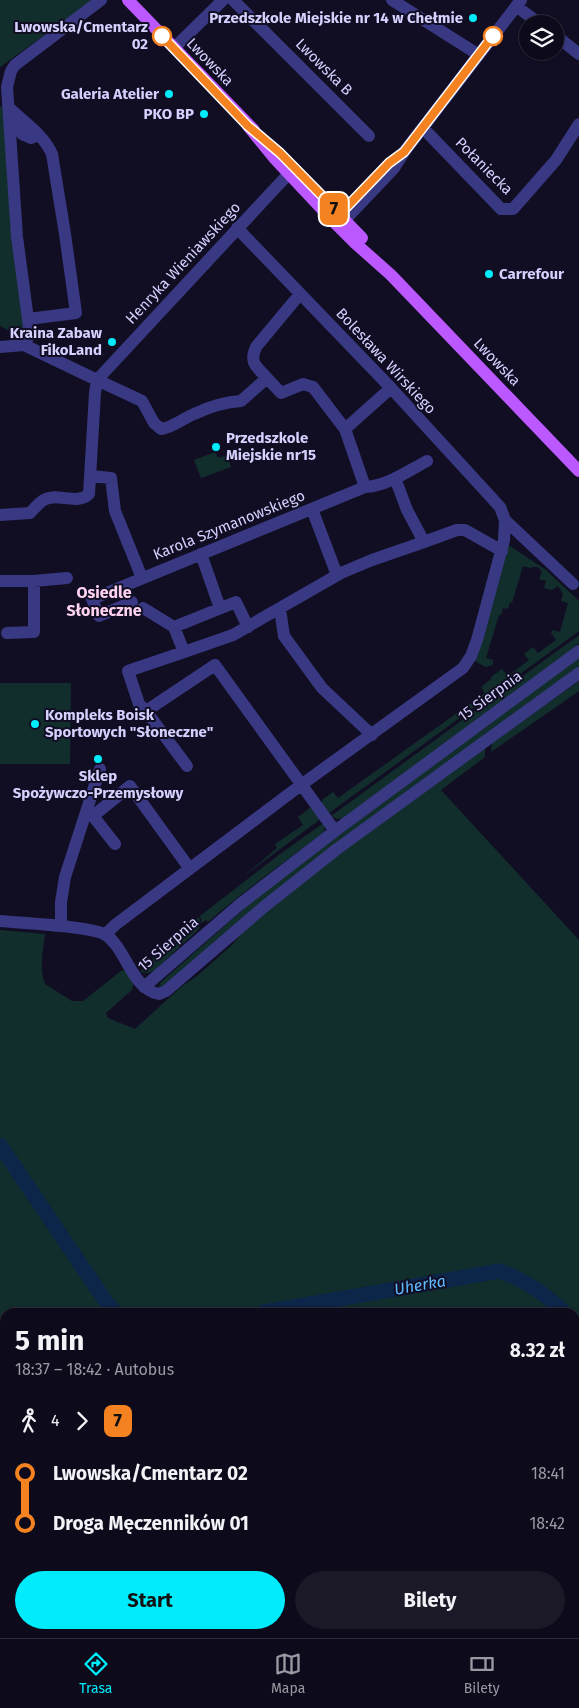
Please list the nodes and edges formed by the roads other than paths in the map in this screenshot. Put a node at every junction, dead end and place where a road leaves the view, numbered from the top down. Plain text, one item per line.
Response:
1 (101, 0) edge
2 (128, 0) edge
3 (223, 0) edge
4 (233, 0) edge
5 (392, 0) edge
6 (518, 3) edge
7 (531, 15) edge
8 (564, 42) edge
9 (174, 48) junction
10 (479, 54) junction
11 (579, 54) edge
12 (12, 110) junction
13 (579, 124) edge
14 (423, 128) junction
15 (369, 136) dead end
16 (291, 170) junction
17 (339, 220) junction
18 (237, 228) junction
19 (300, 294) junction
20 (28, 319) junction
21 (24, 345) junction
22 (0, 347) edge
23 (267, 378) junction
24 (98, 380) junction
25 (391, 388) junction
26 (345, 429) junction
27 (427, 462) dead end
28 (579, 471) edge
29 (91, 476) junction
30 (395, 478) junction
31 (365, 487) junction
32 (312, 509) junction
33 (0, 515) edge
34 (506, 520) junction
35 (424, 542) junction
36 (502, 551) junction
37 (201, 554) junction
38 (337, 575) junction
39 (67, 578) dead end
40 (142, 578) junction
41 (0, 581) edge
42 (34, 581) junction
43 (573, 584) dead end
44 (220, 608) junction
45 (280, 609) junction
46 (174, 627) junction
47 (248, 627) junction
48 (7, 633) dead end
49 (202, 646) junction
50 (579, 651) edge
51 (184, 652) junction
52 (215, 665) junction
53 (579, 674) edge
54 (146, 711) junction
55 (372, 735) junction
56 (187, 766) dead end
57 (100, 769) dead end
58 (301, 785) junction
59 (89, 815) junction
60 (335, 830) junction
61 (115, 844) dead end
62 (190, 869) junction
63 (0, 921) edge
64 (61, 926) junction
65 (105, 934) junction
66 (144, 987) junction

1 - 12 street
2 - 9 main road, Lwowska
3 - 9 street
4 - 15 street, Lwowska B
5 - 10 street
6 - 7 street
6 - 10 street
8 - 11 street
9 - 16 main road, Lwowska
10 - 14 street
12 - 20 street
12 - 20 street
13 - 14 street, Połaniecka
14 - 17 street
16 - 17 main road, Lwowska
16 - 18 street, Henryka Wieniawskiego
17 - 28 main road, Lwowska
18 - 19 street, Bolesława Wirskiego
18 - 24 street, Henryka Wieniawskiego
19 - 23 street
19 - 25 street, Bolesława Wirskiego
20 - 21 street
21 - 22 street
21 - 24 street
23 - 24 street
23 - 26 street
24 - 29 street
25 - 26 street
25 - 34 street, Bolesława Wirskiego
26 - 31 street
27 - 30 street, Karola Szymanowskiego
29 - 33 street
29 - 40 street
30 - 31 street, Karola Szymanowskiego
30 - 35 street
31 - 32 street, Karola Szymanowskiego
32 - 37 street, Karola Szymanowskiego
32 - 38 street
34 - 36 street
34 - 43 street, Bolesława Wirskiego
35 - 36 street
35 - 38 street
36 - 55 street
37 - 40 street, Karola Szymanowskiego
37 - 44 street
38 - 45 street
39 - 42 street
40 - 46 street, Karola Szymanowskiego
41 - 42 street
42 - 48 street
44 - 46 street
44 - 47 street
45 - 47 street
45 - 55 street
46 - 51 street
47 - 49 street
49 - 51 street
49 - 52 street
50 - 60 street, 15 Sierpnia
51 - 54 street
52 - 54 street
52 - 58 street
53 - 66 street, 15 Sierpnia
54 - 56 street
55 - 58 street
57 - 59 street
58 - 60 street
58 - 62 street
59 - 61 street
59 - 62 street
59 - 64 street
60 - 66 street, 15 Sierpnia
62 - 65 street
63 - 64 street
64 - 65 street
65 - 66 street

